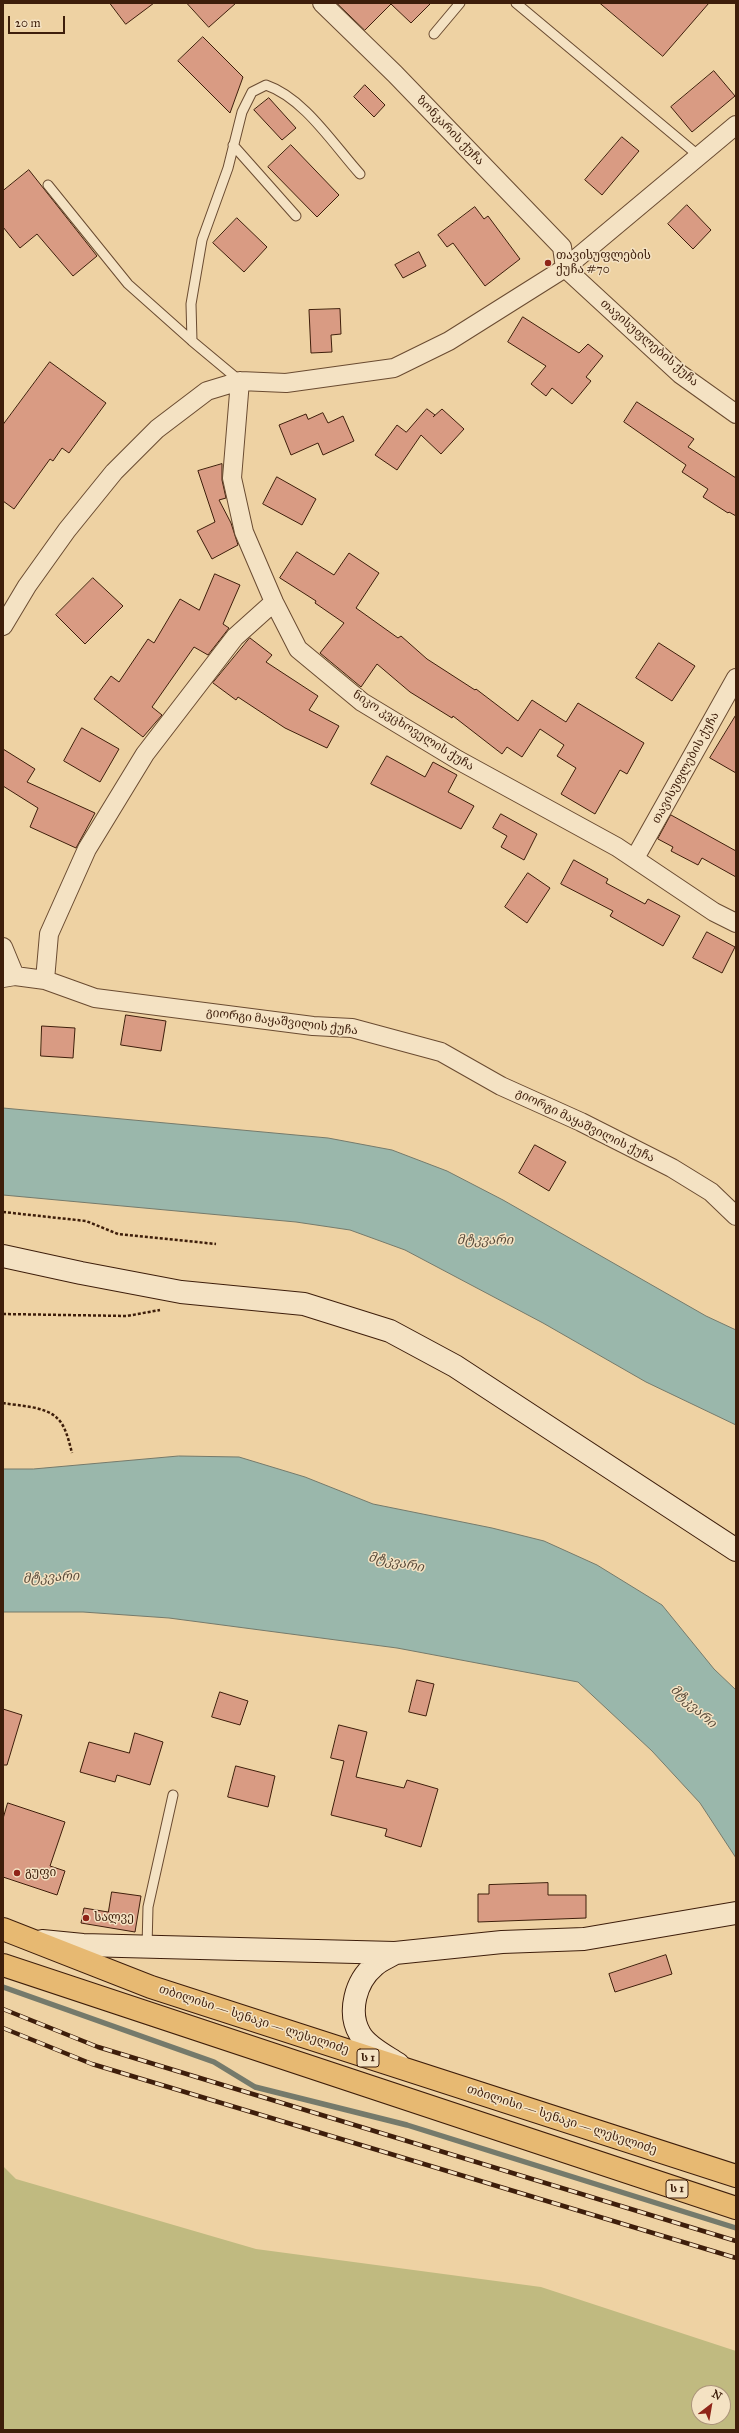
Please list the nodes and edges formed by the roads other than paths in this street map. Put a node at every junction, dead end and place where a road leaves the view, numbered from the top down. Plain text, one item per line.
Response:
1 (322, 3) edge
2 (460, 3) edge
3 (516, 3) edge
4 (434, 34) dead end
5 (736, 125) edge
6 (233, 145) junction
7 (699, 156) junction
8 (360, 174) dead end
9 (48, 185) dead end
10 (296, 216) dead end
11 (565, 268) junction
12 (192, 341) junction
13 (240, 381) junction
14 (736, 414) edge
15 (274, 602) junction
16 (3, 626) edge
17 (736, 678) edge
18 (635, 858) junction
19 (736, 923) edge
20 (3, 947) edge
21 (9, 977) edge
22 (45, 980) junction
23 (736, 1216) edge
24 (3, 1256) edge
25 (736, 1550) edge
26 (173, 1795) dead end
27 (736, 1913) edge
28 (3, 1929) edge
29 (31, 1940) junction
30 (147, 1947) junction
31 (395, 1953) junction
32 (3, 1965) edge
33 (406, 2070) junction
34 (736, 2176) edge
35 (736, 2208) edge

1 - 11 street, ზონკარის ქუჩა
2 - 4 lane
3 - 7 lane
5 - 7 street
6 - 8 lane
6 - 10 lane
6 - 12 lane
7 - 11 street
9 - 12 lane
11 - 13 street
11 - 14 street, თავისუფლების ქუჩა
12 - 13 lane
13 - 15 street, ნიკო კვცხოველის ქუჩა
13 - 16 street
15 - 18 street, ნიკო კვცხოველის ქუჩა
15 - 22 street
17 - 18 street, თავისუფლების ქუჩა
18 - 19 street, ნიკო კვცხოველის ქუჩა
20 - 21 street
21 - 22 street, გიორგი მაყაშვილის ქუჩა
22 - 23 street, გიორგი მაყაშვილის ქუჩა
24 - 25 street
26 - 30 lane
27 - 31 street
28 - 29 highway, თბილისი — სენაკი — ლესელიძე / ს 1
29 - 30 street
29 - 33 highway, თბილისი — სენაკი — ლესელიძე / ს 1
30 - 31 street
31 - 33 street
32 - 35 highway, ს 1
33 - 34 highway, თბილისი — სენაკი — ლესელიძე / ს 1

